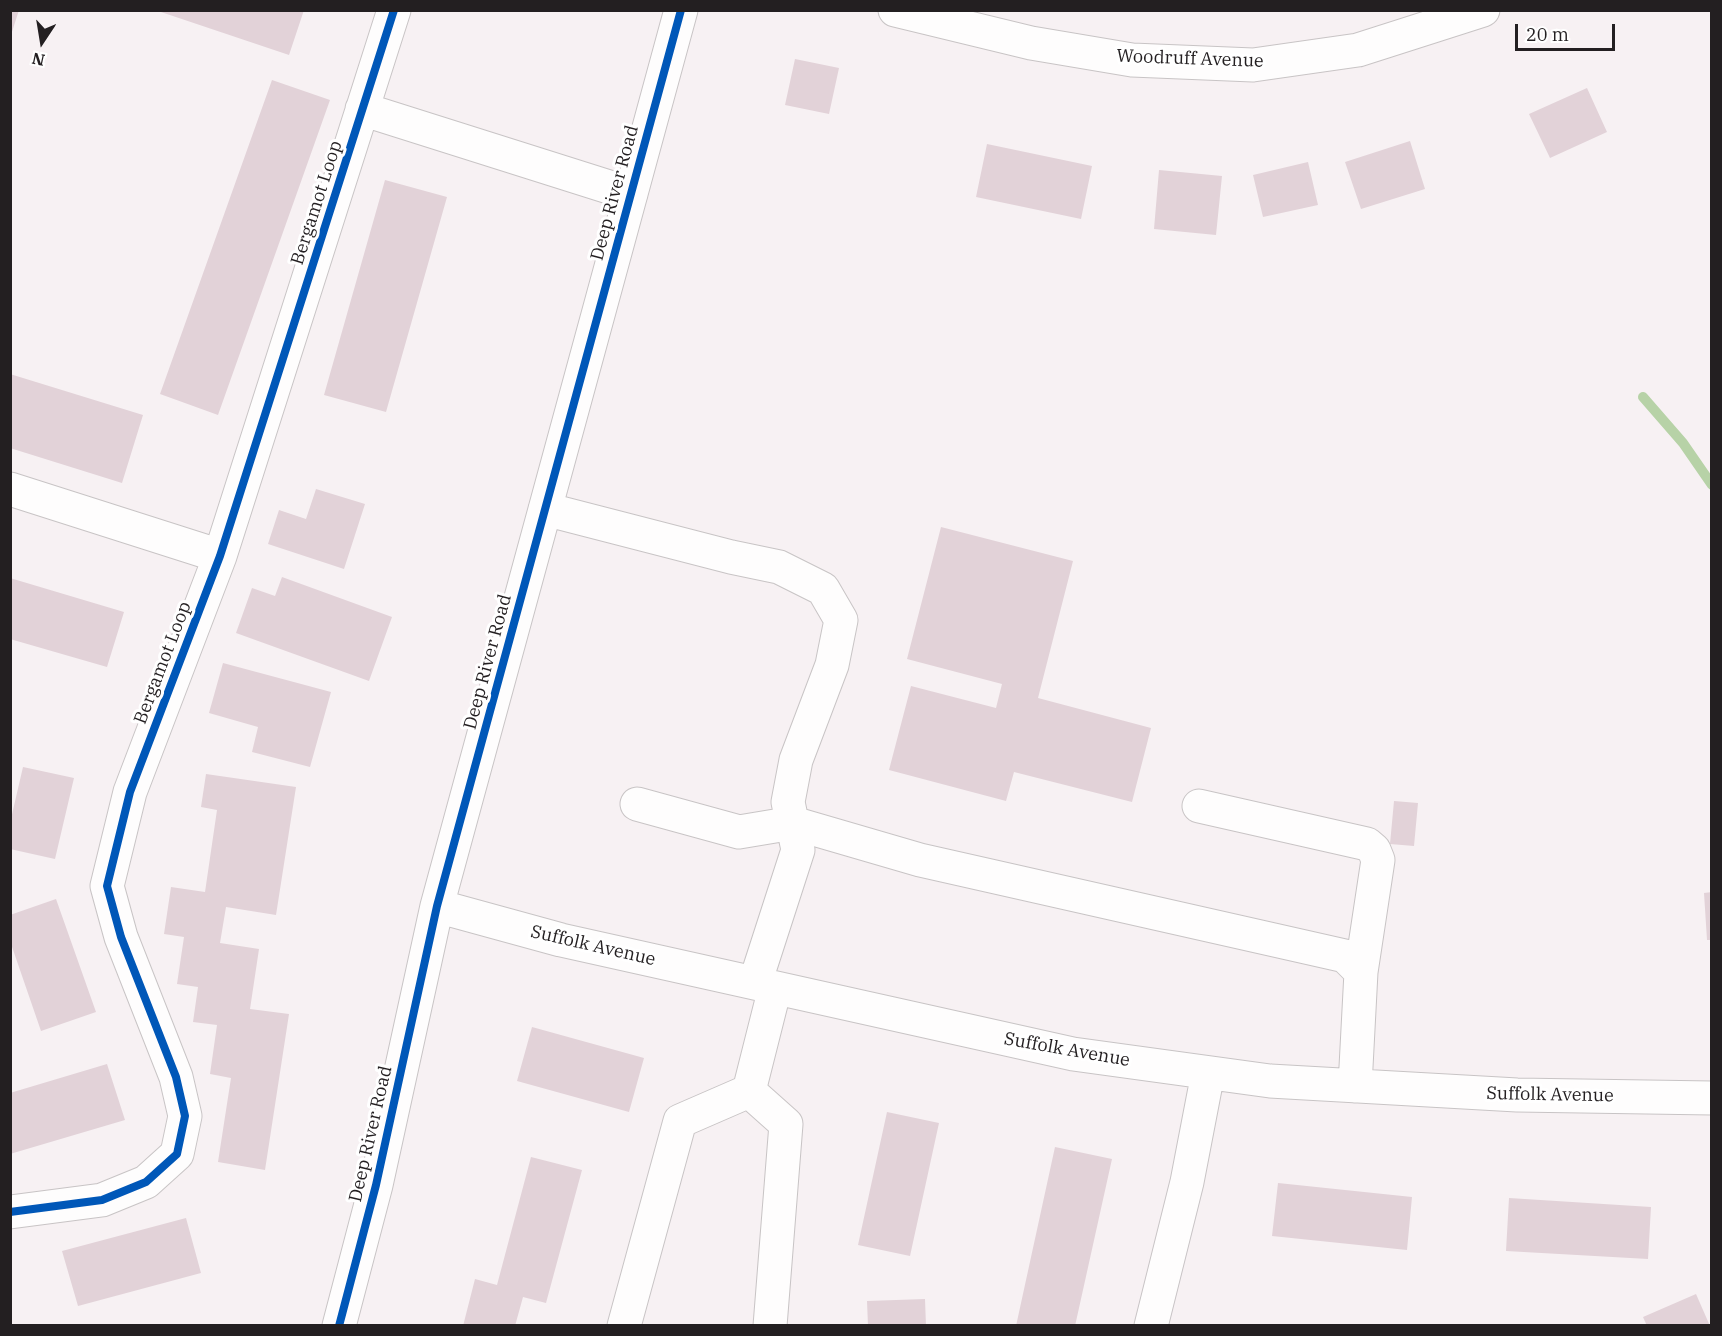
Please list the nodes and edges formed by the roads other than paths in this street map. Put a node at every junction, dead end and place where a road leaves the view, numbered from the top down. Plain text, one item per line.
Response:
1 (394, 10) edge
2 (681, 10) edge
3 (895, 10) edge
4 (1483, 10) edge
5 (362, 109) junction
6 (631, 194) junction
7 (10, 489) edge
8 (545, 508) junction
9 (219, 556) junction
10 (637, 804) dead end
11 (1199, 806) dead end
12 (793, 823) junction
13 (437, 906) junction
14 (1361, 972) junction
15 (765, 985) junction
16 (1208, 1072) junction
17 (1355, 1086) junction
18 (749, 1091) junction
19 (1712, 1098) edge
20 (10, 1212) edge
21 (339, 1326) edge
22 (624, 1326) edge
23 (770, 1326) edge
24 (1151, 1326) edge

1 - 5 street, Bergamot Loop
2 - 6 street, Deep River Road
3 - 4 street, Woodruff Avenue
5 - 6 street
5 - 9 street, Bergamot Loop
6 - 8 street, Deep River Road
7 - 9 street
8 - 12 street
8 - 13 street, Deep River Road
9 - 20 street, Bergamot Loop
10 - 12 street
11 - 14 street
12 - 14 street
12 - 15 street
13 - 15 street, Suffolk Avenue
13 - 21 street, Deep River Road
14 - 17 street
15 - 16 street, Suffolk Avenue
15 - 18 street
16 - 17 street, Suffolk Avenue
16 - 24 street
17 - 19 street, Suffolk Avenue
18 - 22 street
18 - 23 street

